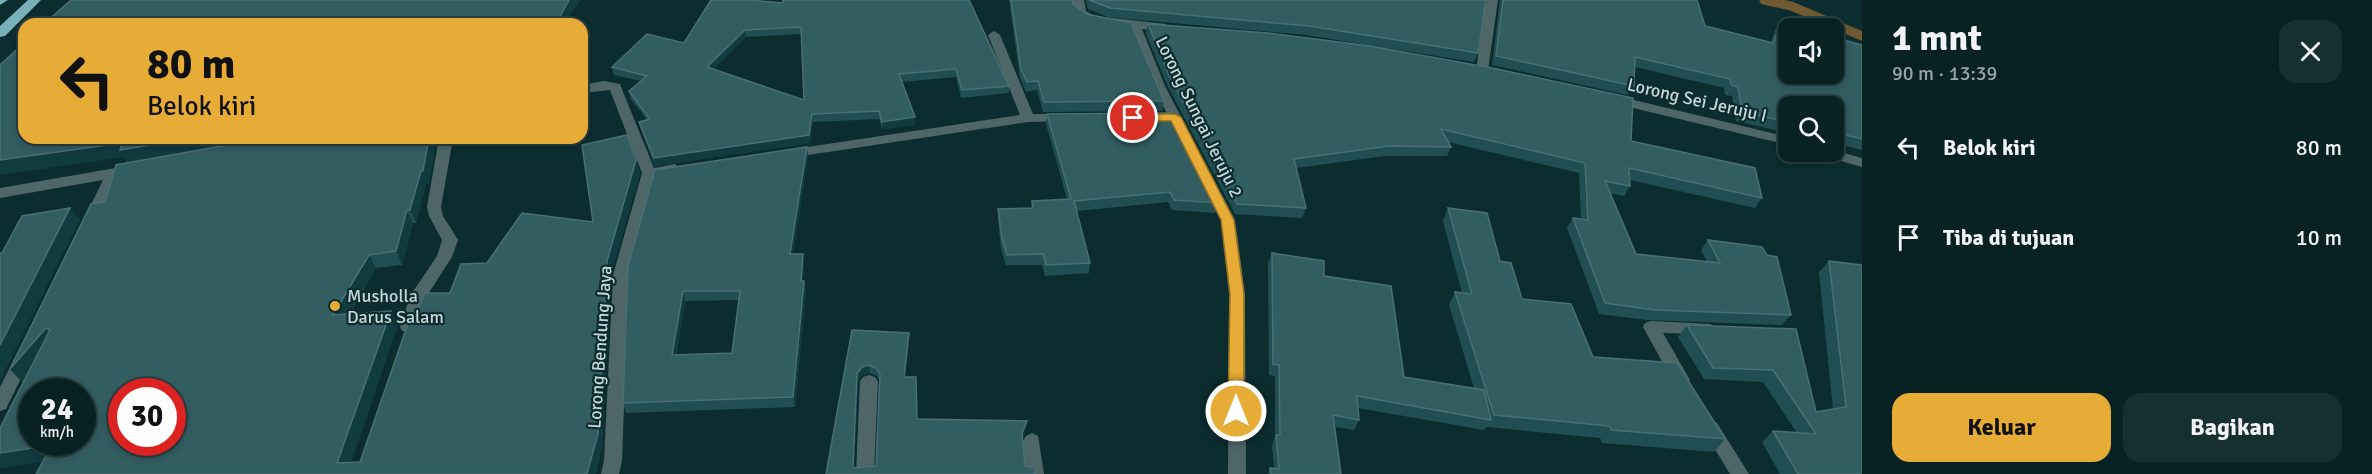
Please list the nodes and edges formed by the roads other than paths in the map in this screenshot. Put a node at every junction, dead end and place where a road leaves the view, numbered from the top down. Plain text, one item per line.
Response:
1 (35, 0) edge
2 (1078, 0) edge
3 (1492, 0) edge
4 (1135, 26) junction
5 (1178, 29) edge
6 (0, 33) edge
7 (994, 35) dead end
8 (1482, 70) edge
9 (588, 88) edge
10 (1596, 95) edge
11 (1028, 118) junction
12 (1084, 118) edge
13 (1778, 139) edge
14 (445, 144) edge
15 (777, 155) edge
16 (1844, 158) edge
17 (1862, 163) edge
18 (151, 166) edge
19 (693, 166) edge
20 (113, 173) junction
21 (649, 173) junction
22 (0, 193) edge
23 (82, 236) edge
24 (1722, 329) edge
25 (31, 341) edge
26 (403, 342) edge
27 (869, 382) dead end
28 (1689, 393) edge
29 (0, 404) edge
30 (1702, 413) edge
31 (1032, 441) dead end
32 (610, 474) edge
33 (865, 474) edge
34 (1035, 474) edge
35 (1237, 474) edge
36 (1740, 474) edge

1 - 6 highway
2 - 4 street, Lorong Sungai Jeruju 2
3 - 8 street
4 - 5 street
4 - 35 street, Lorong Sungai Jeruju 2
7 - 11 street
9 - 21 street
10 - 13 street, Lorong Sei Jeruju I
11 - 12 street
11 - 15 street
14 - 26 street
16 - 17 street
18 - 20 street
19 - 21 street
20 - 22 street
20 - 23 street
21 - 32 street, Lorong Bendung Jaya
24 - 28 street
25 - 29 street
27 - 33 street
30 - 36 street
31 - 34 street

